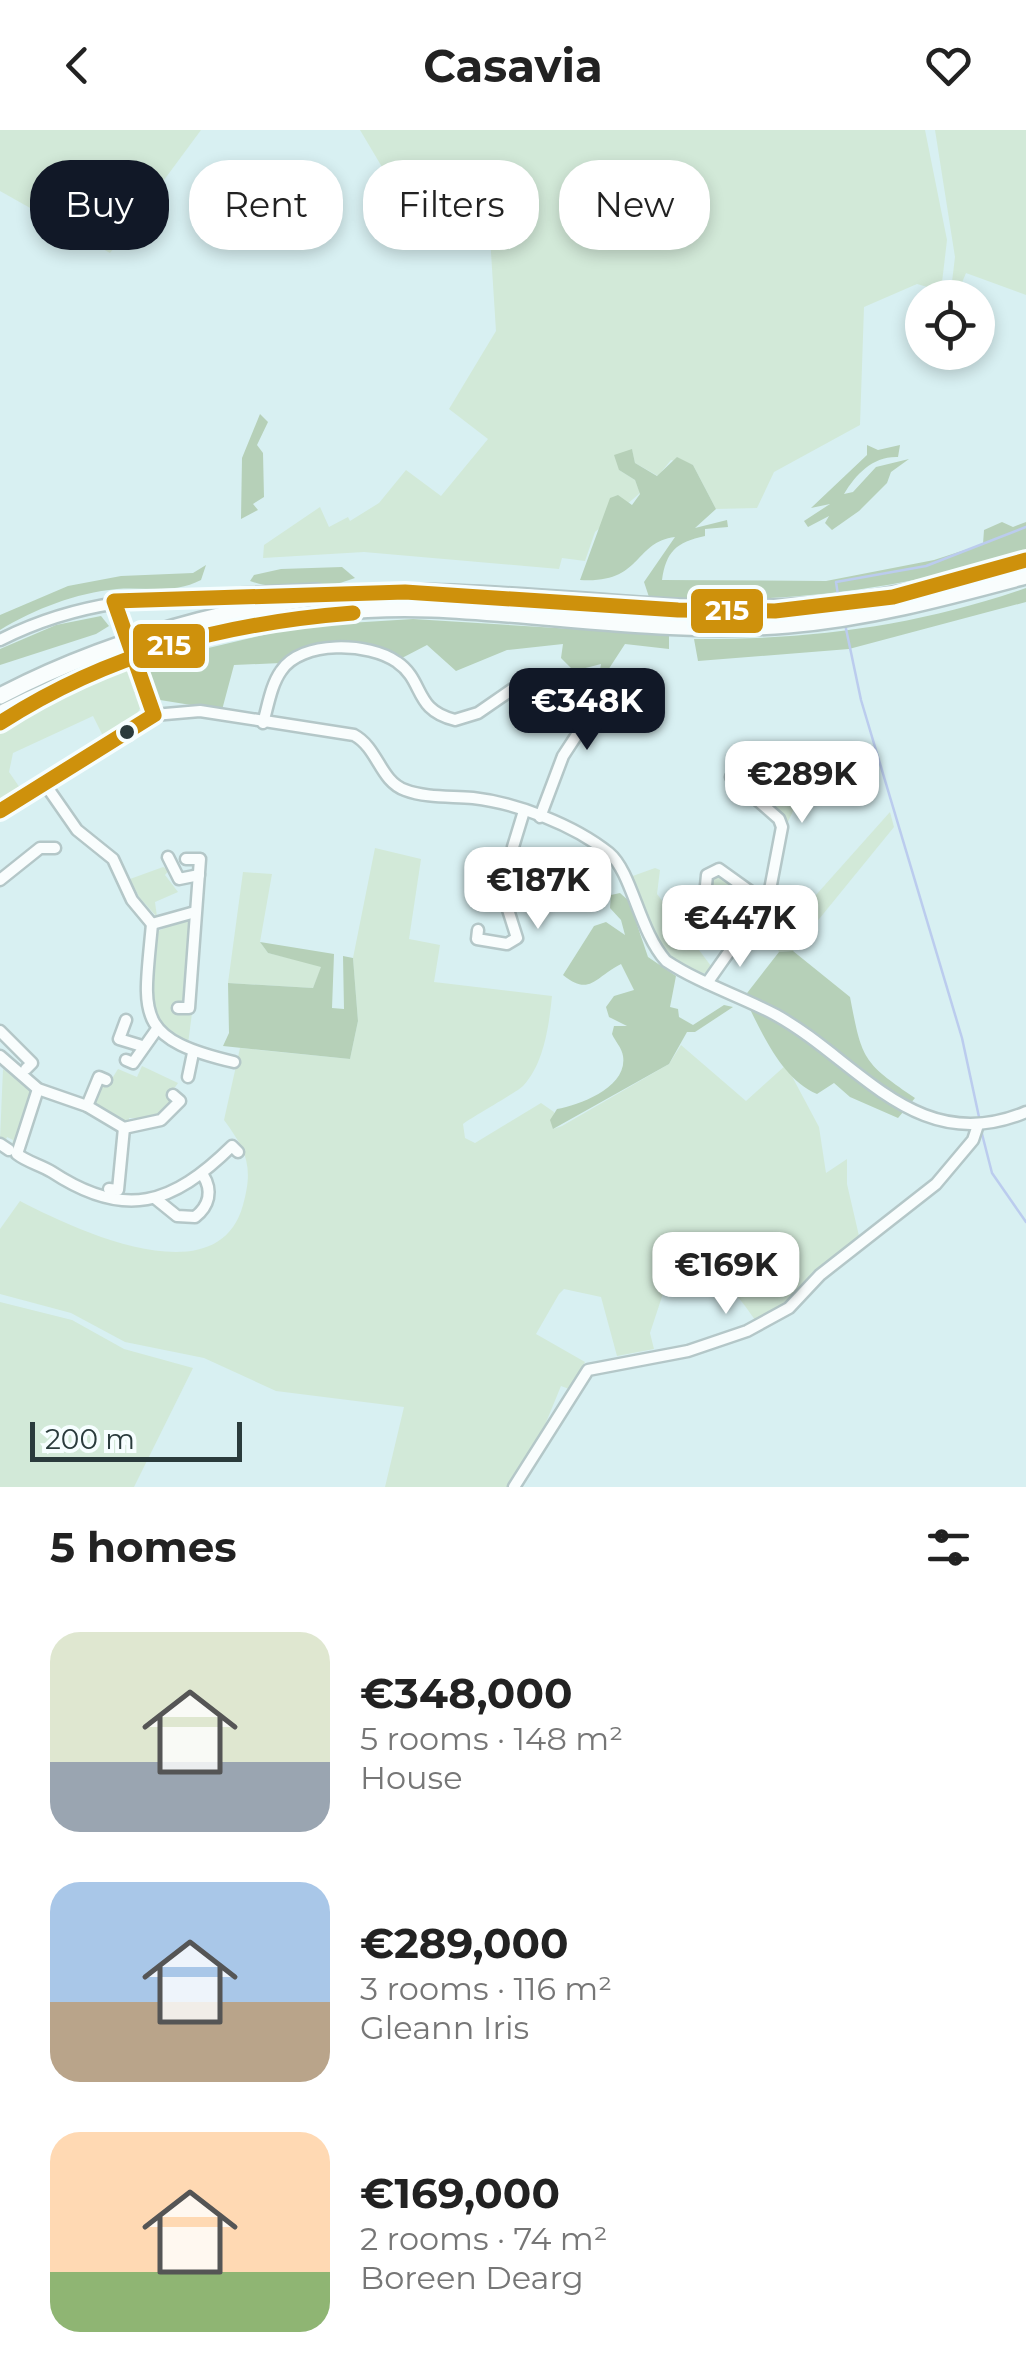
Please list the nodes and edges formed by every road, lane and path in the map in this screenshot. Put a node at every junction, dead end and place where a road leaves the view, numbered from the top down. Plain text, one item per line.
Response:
1 (1026, 560) edge
2 (1026, 576) edge
3 (368, 595) junction
4 (241, 596) joint
5 (114, 600) junction
6 (0, 640) edge
7 (530, 676) dead end
8 (614, 678) dead end
9 (38, 695) junction
10 (0, 696) edge
11 (0, 714) edge
12 (154, 715) junction
13 (263, 722) junction
14 (0, 723) edge
15 (731, 778) dead end
16 (46, 784) junction
17 (0, 811) edge
18 (524, 811) junction
19 (540, 817) junction
20 (55, 848) dead end
21 (168, 857) dead end
22 (186, 859) dead end
23 (199, 875) junction
24 (0, 880) edge
25 (765, 902) junction
26 (196, 912) junction
27 (152, 924) junction
28 (478, 930) dead end
29 (742, 935) junction
30 (706, 983) junction
31 (178, 1008) dead end
32 (126, 1020) dead end
33 (157, 1028) junction
34 (0, 1031) edge
35 (142, 1046) junction
36 (193, 1052) junction
37 (126, 1060) dead end
38 (1, 1061) edge
39 (234, 1062) dead end
40 (26, 1069) dead end
41 (188, 1078) dead end
42 (106, 1080) dead end
43 (38, 1089) junction
44 (173, 1095) dead end
45 (87, 1106) junction
46 (1026, 1112) edge
47 (980, 1125) junction
48 (124, 1128) junction
49 (238, 1152) dead end
50 (202, 1175) junction
51 (109, 1188) dead end
52 (156, 1199) junction
53 (514, 1487) edge

1 - 3 highway
2 - 9 highway
3 - 4 highway
3 - 10 highway
4 - 5 street
5 - 6 street
5 - 12 street, bridge
7 - 13 street
8 - 19 street
9 - 11 highway
9 - 14 highway
12 - 13 street
12 - 16 street
13 - 18 street
15 - 25 street
16 - 17 street
16 - 27 street
18 - 19 street
18 - 28 street
19 - 30 street
20 - 24 street
21 - 23 street
22 - 23 street
23 - 26 street
25 - 29 street
25 - 29 street
26 - 27 street
26 - 31 street
27 - 33 street
29 - 30 street
30 - 47 street
32 - 35 street
33 - 35 street
33 - 36 street
34 - 40 street
35 - 37 street
36 - 39 street
36 - 41 street
38 - 43 street
42 - 45 street
43 - 45 street
43 - 52 street
44 - 48 street
45 - 48 street
46 - 47 street
47 - 53 street
48 - 51 street
49 - 50 street
50 - 52 street
50 - 52 street

